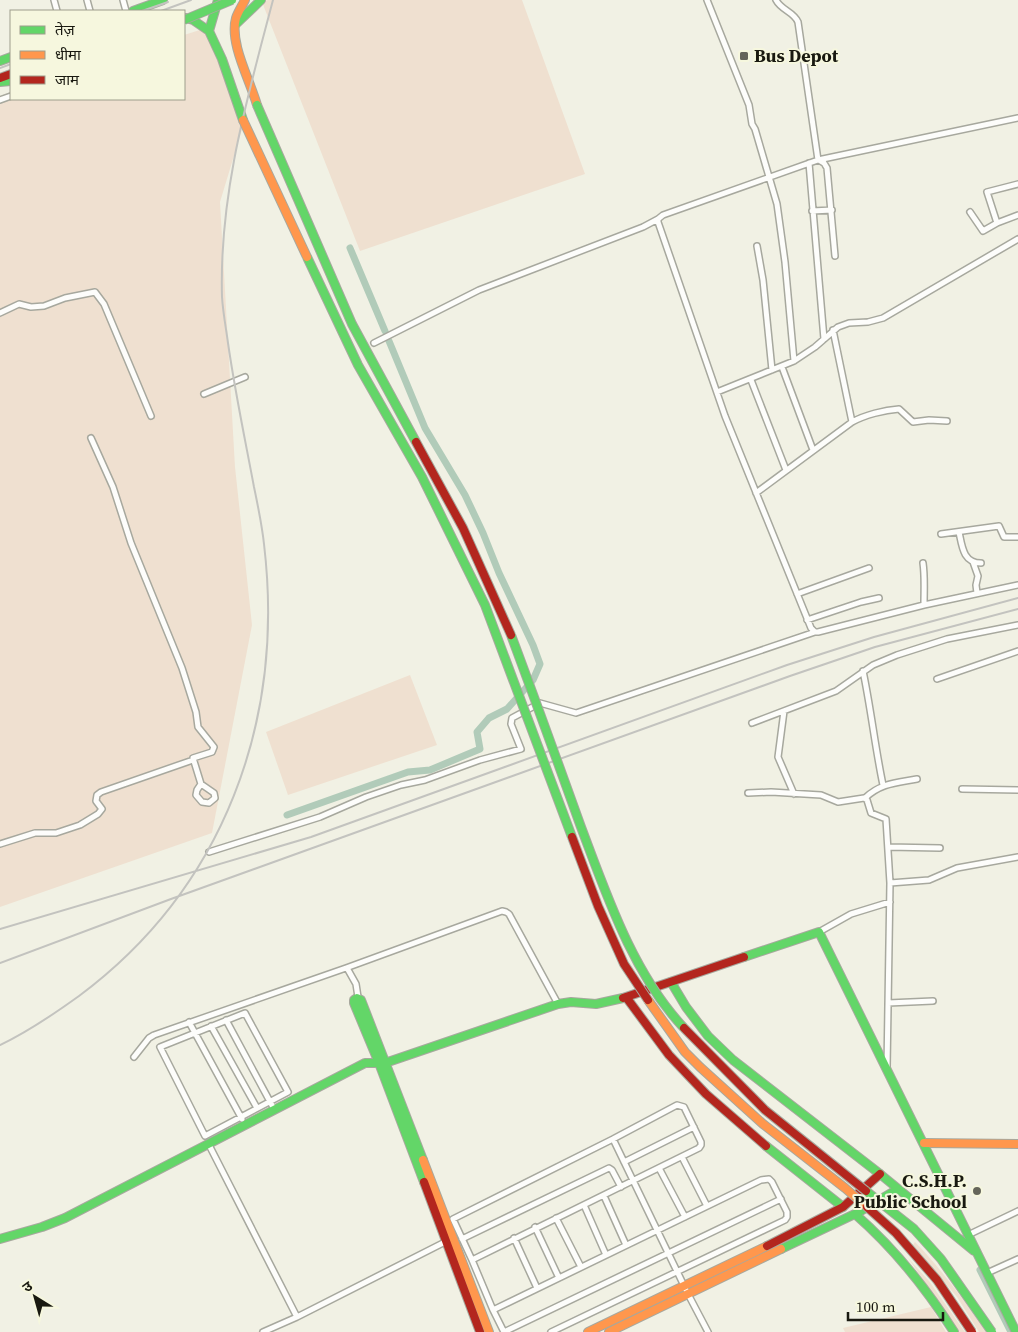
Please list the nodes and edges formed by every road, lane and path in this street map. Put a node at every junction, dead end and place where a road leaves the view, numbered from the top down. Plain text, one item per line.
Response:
1 (163, 0) edge
2 (218, 0) edge
3 (232, 0) edge
4 (245, 0) edge
5 (261, 0) edge
6 (707, 0) edge
7 (776, 0) edge
8 (151, 2) edge
9 (135, 10) edge
10 (185, 19) edge
11 (185, 19) edge
12 (236, 24) junction
13 (209, 31) junction
14 (1018, 118) edge
15 (818, 160) junction
16 (809, 163) junction
17 (770, 176) junction
18 (1018, 184) edge
19 (832, 210) junction
20 (812, 211) junction
21 (970, 212) dead end
22 (1018, 215) edge
23 (658, 219) junction
24 (997, 223) junction
25 (1018, 239) edge
26 (757, 246) dead end
27 (835, 256) dead end
28 (0, 313) edge
29 (833, 330) junction
30 (824, 339) junction
31 (374, 343) dead end
32 (794, 361) junction
33 (782, 367) junction
34 (772, 370) junction
35 (245, 377) dead end
36 (751, 380) junction
37 (717, 392) junction
38 (204, 394) dead end
39 (151, 416) dead end
40 (852, 422) junction
41 (947, 422) dead end
42 (91, 438) dead end
43 (813, 450) junction
44 (786, 470) junction
45 (756, 493) junction
46 (959, 532) junction
47 (941, 534) dead end
48 (1018, 537) edge
49 (973, 562) junction
50 (923, 563) dead end
51 (981, 563) dead end
52 (869, 568) dead end
53 (1018, 585) edge
54 (977, 593) junction
55 (797, 594) junction
56 (879, 598) dead end
57 (924, 605) junction
58 (807, 620) junction
59 (1018, 625) edge
60 (815, 632) junction
61 (1018, 651) edge
62 (863, 671) junction
63 (937, 679) dead end
64 (784, 711) junction
65 (752, 723) dead end
66 (193, 760) junction
67 (917, 779) dead end
68 (201, 784) dead end
69 (883, 785) junction
70 (962, 789) dead end
71 (1018, 790) edge
72 (748, 793) dead end
73 (794, 794) junction
74 (865, 798) junction
75 (0, 844) edge
76 (888, 847) junction
77 (940, 848) dead end
78 (209, 852) dead end
79 (1018, 857) edge
80 (890, 883) junction
81 (890, 902) junction
82 (819, 932) junction
83 (347, 968) junction
84 (671, 982) junction
85 (358, 997) joint
86 (626, 997) junction
87 (933, 1001) dead end
88 (888, 1003) junction
89 (558, 1004) junction
90 (222, 1011) junction
91 (225, 1021) junction
92 (189, 1022) junction
93 (211, 1026) junction
94 (195, 1032) junction
95 (134, 1057) dead end
96 (382, 1063) junction
97 (887, 1068) junction
98 (270, 1101) junction
99 (257, 1108) junction
100 (274, 1109) junction
101 (242, 1121) junction
102 (694, 1127) junction
103 (613, 1139) junction
104 (208, 1143) junction
105 (924, 1143) junction
106 (1018, 1144) edge
107 (682, 1157) junction
108 (624, 1162) junction
109 (659, 1168) junction
110 (880, 1174) junction
111 (633, 1182) junction
112 (621, 1187) junction
113 (898, 1188) junction
114 (604, 1196) junction
115 (781, 1199) junction
116 (584, 1205) junction
117 (707, 1206) junction
118 (843, 1206) junction
119 (1018, 1211) edge
120 (855, 1214) junction
121 (685, 1217) junction
122 (556, 1218) junction
123 (535, 1228) junction
124 (657, 1230) junction
125 (968, 1235) junction
126 (514, 1238) junction
127 (0, 1239) edge
128 (462, 1239) junction
129 (445, 1242) junction
130 (626, 1245) junction
131 (668, 1253) junction
132 (978, 1254) junction
133 (606, 1255) junction
134 (1018, 1259) edge
135 (472, 1260) junction
136 (581, 1267) junction
137 (677, 1272) junction
138 (987, 1273) junction
139 (559, 1278) junction
140 (684, 1286) junction
141 (537, 1288) junction
142 (688, 1294) junction
143 (493, 1310) junction
144 (297, 1317) junction
145 (263, 1332) edge
146 (480, 1332) edge
147 (490, 1332) edge
148 (504, 1332) edge
149 (551, 1332) edge
150 (588, 1332) edge
151 (609, 1332) edge
152 (708, 1332) edge
153 (954, 1332) edge
154 (972, 1332) edge
155 (992, 1332) edge
156 (1016, 1332) edge

1 - 8 main road
2 - 13 main road
3 - 11 main road, bridge
4 - 12 main road
5 - 12 main road
6 - 17 street
7 - 15 street
8 - 9 main road
10 - 13 main road
12 - 155 main road, bridge
13 - 154 main road, bridge
14 - 15 street
15 - 16 street
15 - 19 street
16 - 17 street
16 - 20 street
17 - 23 street
17 - 32 street
18 - 24 street
19 - 20 street
19 - 27 street
20 - 30 street
21 - 24 street
22 - 24 street
23 - 31 street
23 - 37 street
25 - 29 street
26 - 34 street
28 - 39 street
29 - 30 street
29 - 40 street
30 - 32 street
32 - 33 street
33 - 34 street
33 - 43 street
34 - 36 street
35 - 38 street
36 - 37 street
36 - 44 street
37 - 45 street
40 - 41 street
40 - 43 street
42 - 66 street
43 - 44 street
44 - 45 street
45 - 55 street
46 - 47 street
46 - 48 street
46 - 49 street
49 - 51 street
49 - 54 street
50 - 57 street
52 - 55 street
53 - 54 street
54 - 57 street
55 - 58 street
56 - 58 street
57 - 60 street
58 - 60 street
59 - 62 street
60 - 78 street
61 - 63 street
62 - 64 street
62 - 69 street
64 - 65 street
64 - 73 street
66 - 68 street
66 - 75 street
67 - 69 street
69 - 74 street
70 - 71 street
72 - 73 street
73 - 74 street
74 - 76 street
76 - 77 street
76 - 80 street
79 - 80 street
80 - 81 street
81 - 82 street
81 - 88 street
82 - 84 main road
82 - 97 main road
83 - 85 street
83 - 89 street
83 - 90 street
84 - 86 main road
84 - 110 main road
85 - 96 main road
86 - 89 main road
86 - 118 main road
87 - 88 street
88 - 97 street
89 - 96 main road
90 - 91 street
90 - 92 street
91 - 93 street
91 - 98 street
91 - 98 street
92 - 94 street
92 - 95 street
93 - 94 street
93 - 99 street
94 - 101 street
94 - 101 street
96 - 100 main road
96 - 129 main road
96 - 147 main road
97 - 105 main road
98 - 99 street
98 - 100 street
99 - 101 street
100 - 101 main road
101 - 104 main road
102 - 103 street
102 - 107 street
102 - 108 street
103 - 108 street
103 - 128 street
104 - 127 main road
104 - 144 street
105 - 106 main road
105 - 125 main road
107 - 109 street
107 - 117 street
108 - 111 street
109 - 111 street
109 - 121 street
110 - 113 main road
110 - 118 main road
111 - 112 street
111 - 124 street
112 - 114 street
112 - 128 street
113 - 120 main road
113 - 132 main road
114 - 116 street
114 - 130 street
115 - 117 street
115 - 131 street
115 - 137 street
116 - 122 street
116 - 133 street
117 - 121 street
118 - 140 main road
119 - 125 street
120 - 142 main road
120 - 153 main road
121 - 124 street
122 - 123 street
122 - 136 street
123 - 126 street
123 - 139 street
124 - 130 street
124 - 131 street
125 - 132 main road
126 - 135 street
126 - 141 street
128 - 135 street
129 - 144 street
129 - 146 main road
130 - 133 street
131 - 137 street
131 - 148 street
132 - 138 main road
133 - 136 street
134 - 138 street
135 - 143 street
136 - 139 street
137 - 140 street
137 - 149 street
138 - 156 main road
139 - 141 street
140 - 142 street
140 - 150 main road
141 - 143 street
142 - 151 main road
142 - 152 street
143 - 148 street
144 - 145 street

